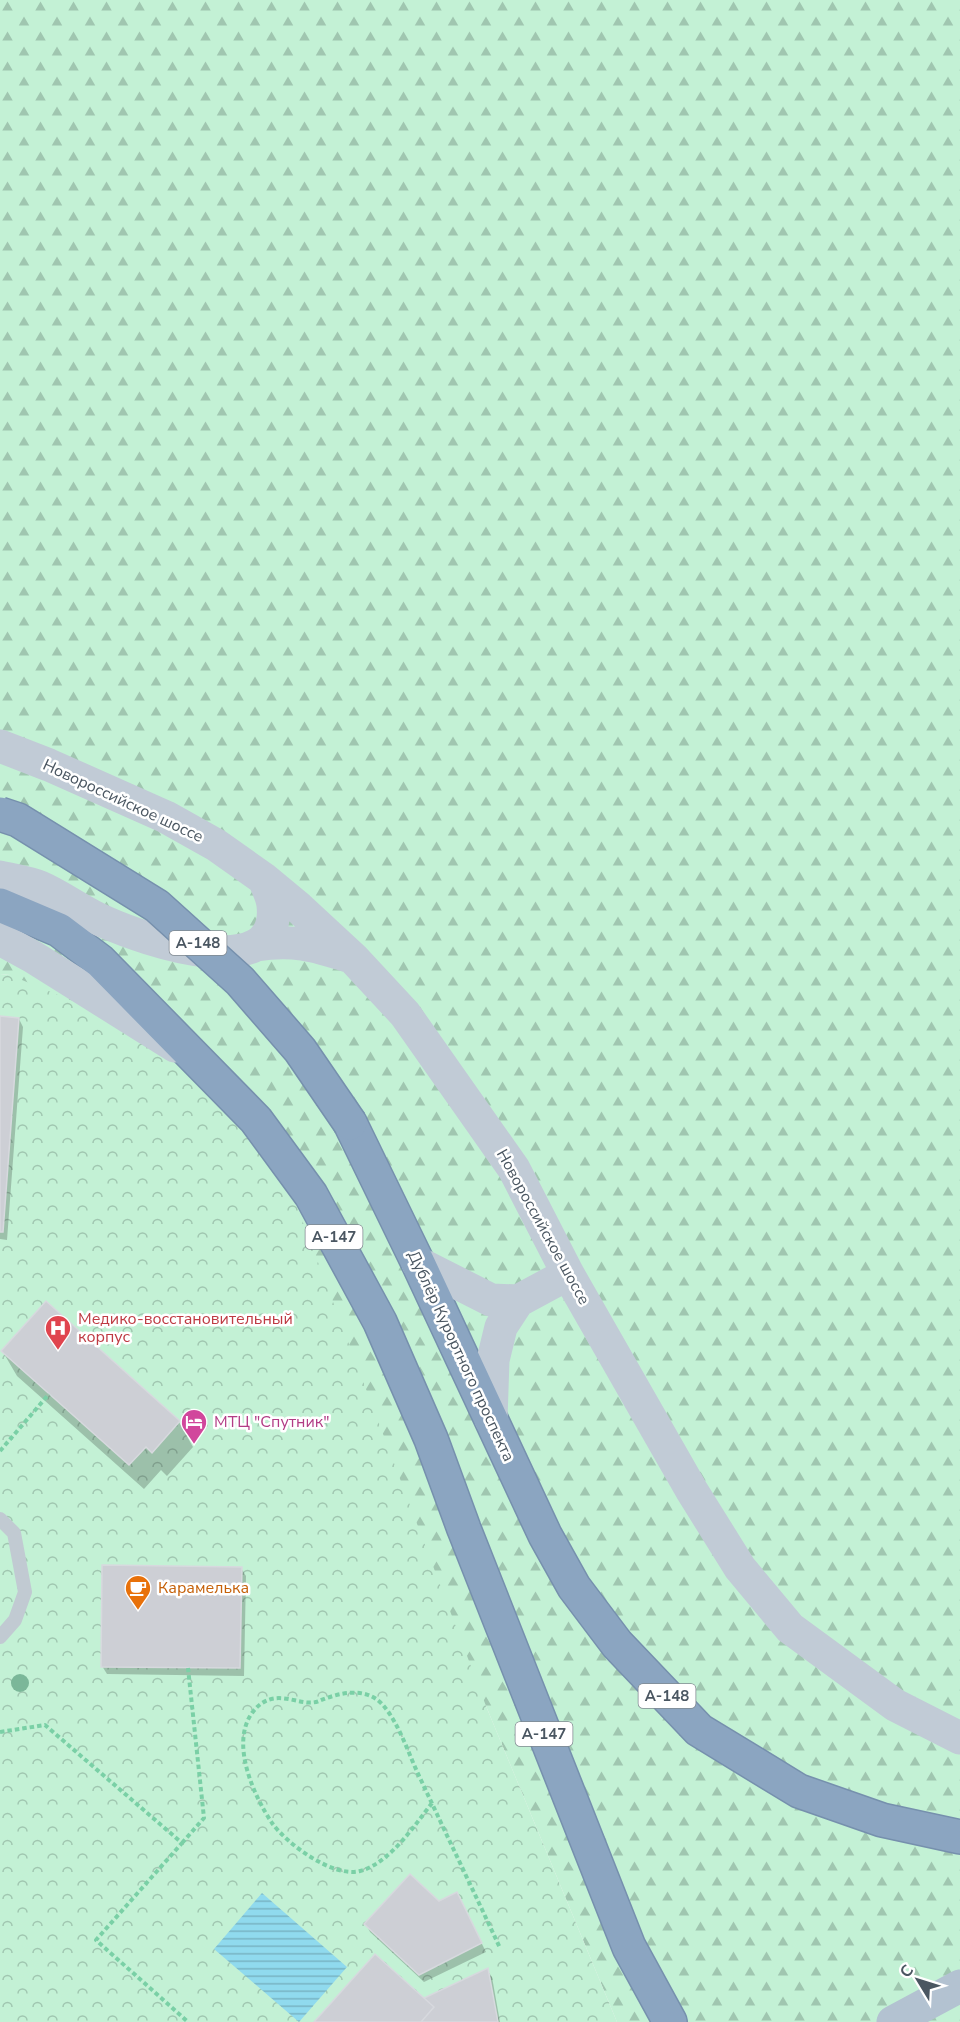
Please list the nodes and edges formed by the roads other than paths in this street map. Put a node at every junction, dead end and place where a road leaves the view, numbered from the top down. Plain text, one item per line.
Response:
1 (0, 746) edge
2 (0, 814) edge
3 (0, 877) edge
4 (264, 879) junction
5 (0, 905) edge
6 (0, 939) edge
7 (256, 945) junction
8 (353, 958) junction
9 (198, 1061) junction
10 (418, 1263) junction
11 (568, 1274) junction
12 (518, 1301) junction
13 (491, 1419) junction
14 (0, 1520) edge
15 (0, 1637) edge
16 (960, 1738) edge
17 (960, 1837) edge
18 (960, 1986) edge
19 (670, 2022) edge
20 (893, 2022) edge

1 - 4 street, Новороссийское шоссе
2 - 10 highway, Дублёр Курортного проспекта / А-148, bridge
3 - 7 street
4 - 7 street
4 - 8 street, Новороссийское шоссе
5 - 9 highway, А-147
6 - 9 street, А-147
7 - 8 street
8 - 11 street, Новороссийское шоссе
9 - 19 highway, А-147
10 - 12 street
10 - 13 highway, Дублёр Курортного проспекта / А-148
11 - 12 street, А-148
11 - 16 street, Новороссийское шоссе
12 - 13 street, А-148
13 - 17 highway, Дублёр Курортного проспекта / А-148
14 - 15 lane
18 - 20 main road

